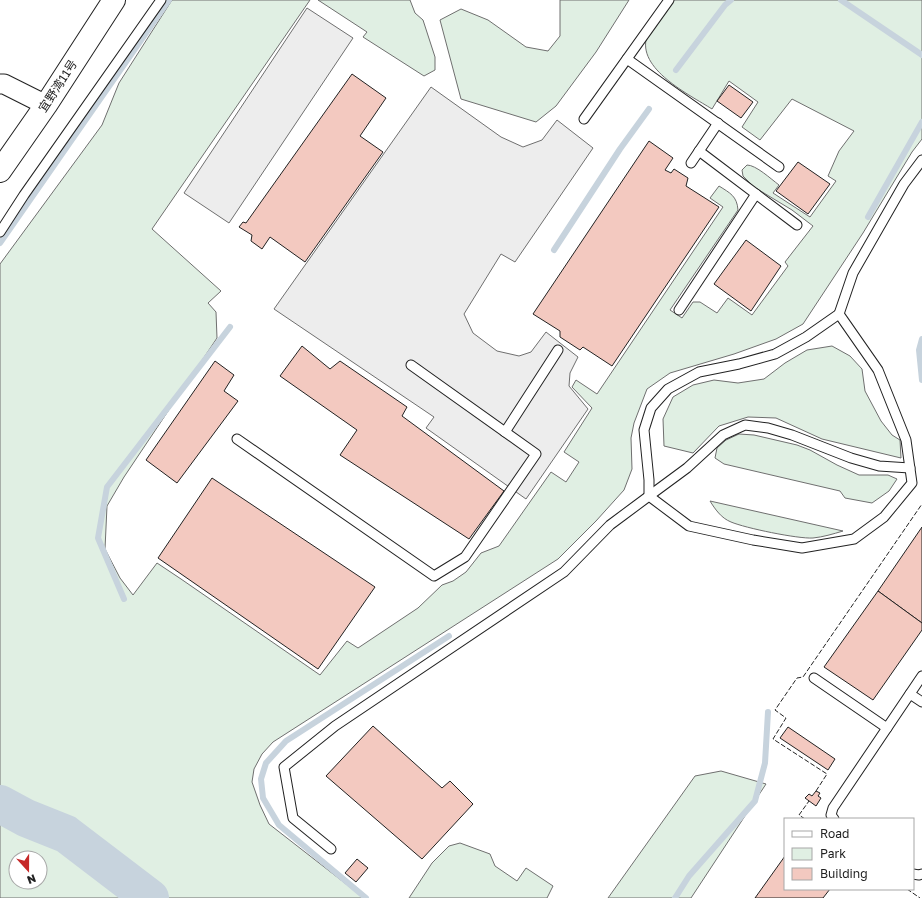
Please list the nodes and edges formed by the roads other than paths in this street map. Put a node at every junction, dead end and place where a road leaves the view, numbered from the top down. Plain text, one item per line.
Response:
1 (114, 0) edge
2 (161, 0) edge
3 (669, 0) edge
4 (627, 59) junction
5 (0, 84) edge
6 (46, 105) junction
7 (584, 119) dead end
8 (718, 122) junction
9 (699, 151) junction
10 (922, 160) edge
11 (690, 163) dead end
12 (779, 167) dead end
13 (0, 171) edge
14 (756, 194) junction
15 (797, 225) dead end
16 (0, 232) edge
17 (679, 310) dead end
18 (839, 314) junction
19 (558, 350) dead end
20 (411, 366) dead end
21 (504, 432) junction
22 (237, 439) dead end
23 (910, 468) junction
24 (649, 496) junction
25 (922, 676) edge
26 (814, 678) dead end
27 (910, 694) junction
28 (922, 702) edge
29 (887, 728) junction
30 (833, 818) edge
31 (331, 849) dead end

1 - 6 street, 宜野湾11号
2 - 16 lane
3 - 4 lane
4 - 7 lane
4 - 8 lane
5 - 6 street
6 - 13 street, 宜野湾11号
8 - 9 lane
8 - 12 lane
9 - 11 lane
9 - 14 lane
10 - 18 lane
14 - 15 lane
14 - 17 lane
18 - 23 lane
18 - 24 lane
19 - 21 lane
20 - 21 lane
21 - 22 lane
23 - 24 lane
23 - 24 lane
24 - 31 lane
25 - 27 lane
26 - 29 lane
27 - 28 lane
27 - 29 lane
29 - 30 lane

